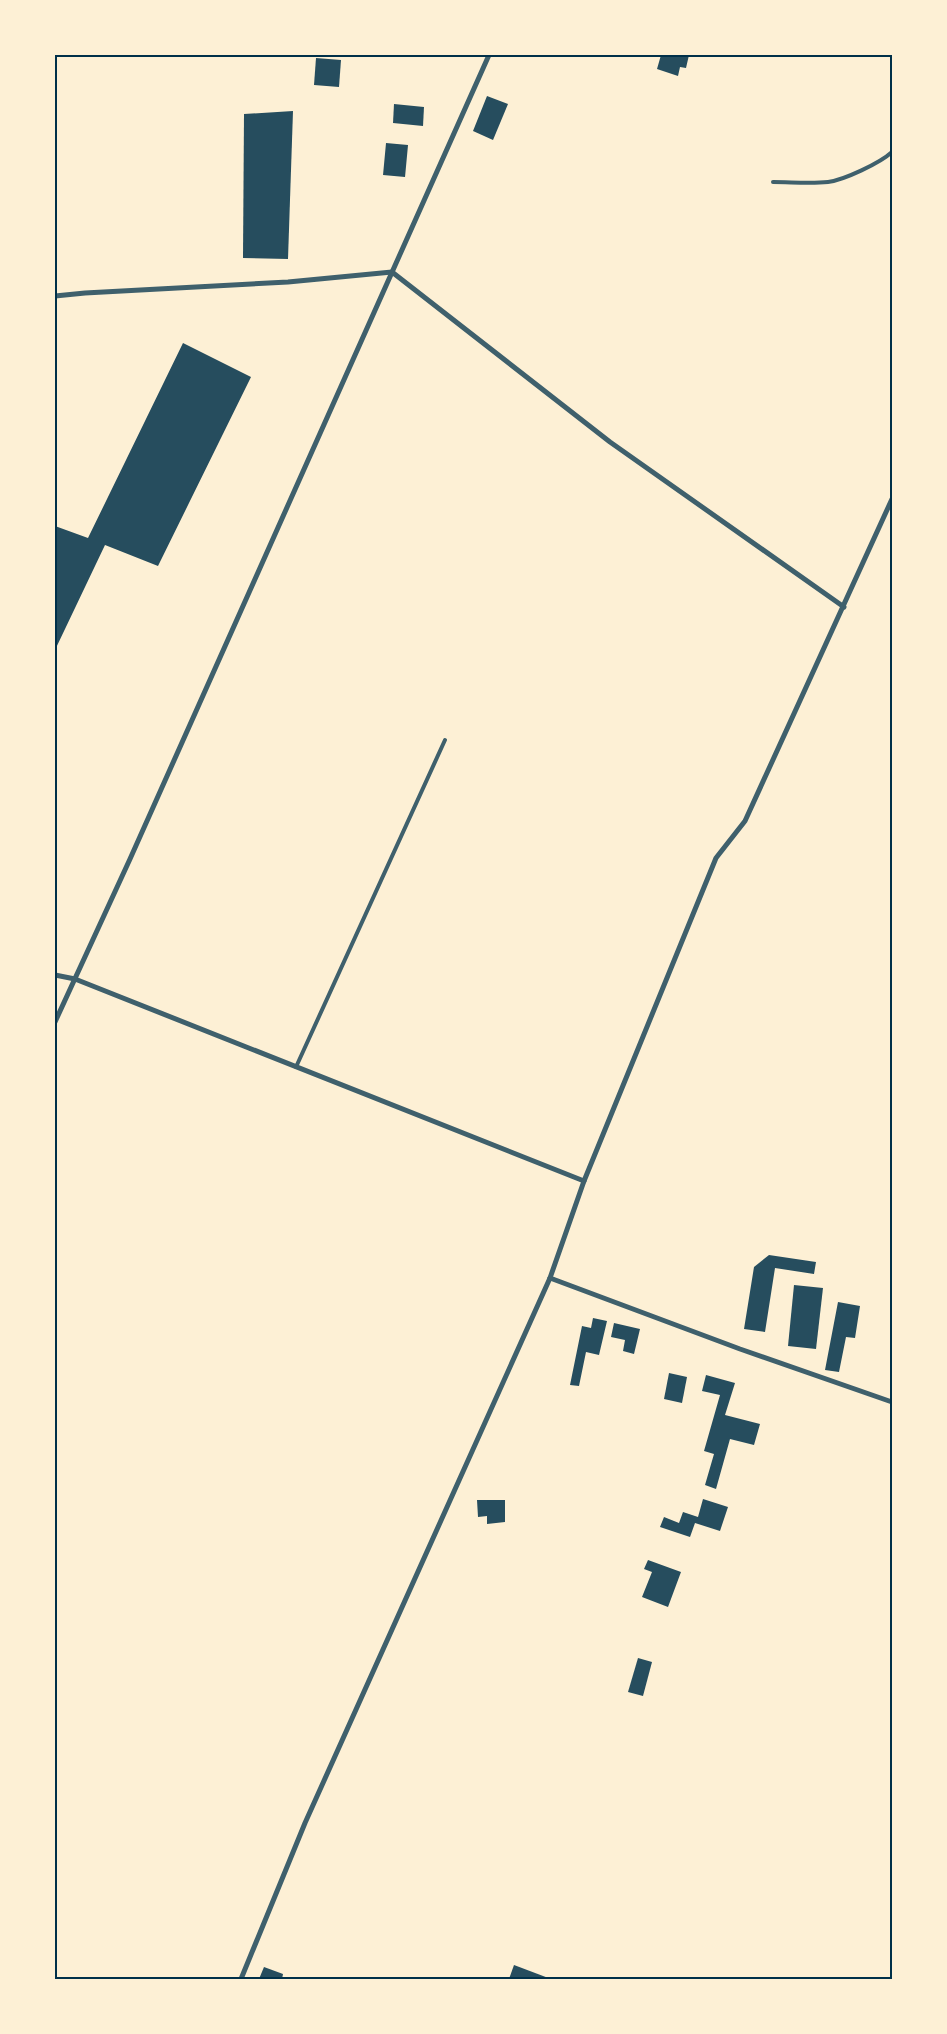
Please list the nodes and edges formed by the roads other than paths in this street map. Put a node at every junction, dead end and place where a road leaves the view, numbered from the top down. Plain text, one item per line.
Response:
1 (489, 55) edge
2 (892, 152) edge
3 (773, 182) dead end
4 (392, 272) junction
5 (55, 296) edge
6 (892, 499) edge
7 (844, 607) junction
8 (445, 740) dead end
9 (55, 975) edge
10 (75, 979) junction
11 (55, 1022) edge
12 (296, 1067) junction
13 (584, 1181) junction
14 (550, 1278) junction
15 (892, 1402) edge
16 (241, 1979) edge

1 - 4 street
2 - 3 lane
4 - 5 street
4 - 7 street
4 - 10 street
6 - 7 street
7 - 13 street
8 - 12 lane
9 - 10 street
10 - 11 street
10 - 12 street
12 - 13 street
13 - 14 street
14 - 15 street
14 - 16 street

